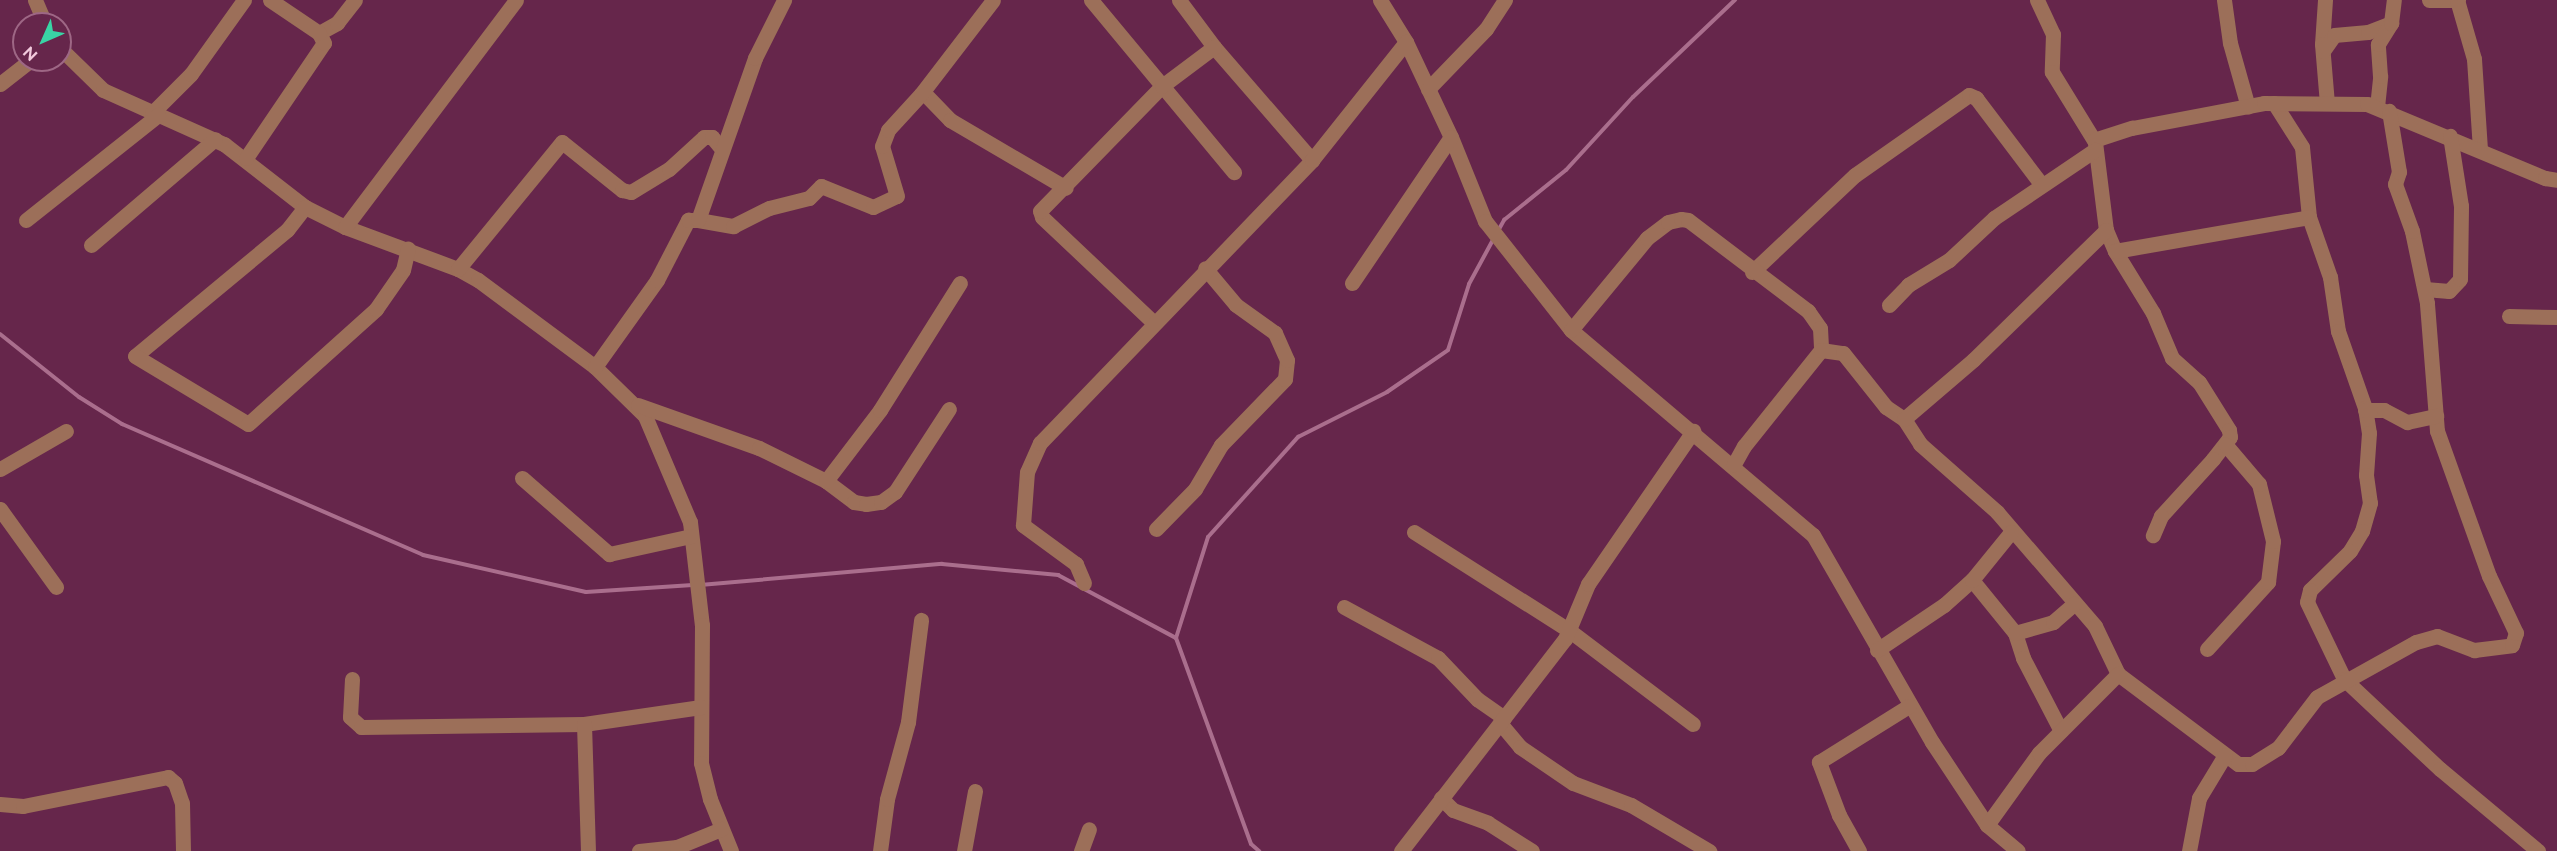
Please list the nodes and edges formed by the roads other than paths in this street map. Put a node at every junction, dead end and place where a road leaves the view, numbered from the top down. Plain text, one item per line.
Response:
1 (244, 0) edge
2 (270, 0) edge
3 (356, 0) edge
4 (516, 0) edge
5 (784, 0) edge
6 (993, 0) edge
7 (1091, 0) edge
8 (1179, 0) edge
9 (1380, 0) edge
10 (1505, 0) edge
11 (2037, 0) edge
12 (2224, 0) edge
13 (2325, 0) edge
14 (2394, 0) edge
15 (2429, 0) edge
16 (2458, 0) edge
17 (2391, 23) junction
18 (319, 33) junction
19 (1406, 42) junction
20 (1214, 47) junction
21 (2323, 51) junction
22 (72, 60) edge
23 (15, 72) edge
24 (0, 84) edge
25 (1162, 86) junction
26 (1428, 88) junction
27 (923, 92) junction
28 (2274, 103) junction
29 (2327, 103) junction
30 (2248, 107) junction
31 (2383, 109) junction
32 (155, 114) junction
33 (2450, 136) junction
34 (1451, 137) junction
35 (215, 139) junction
36 (2094, 145) junction
37 (721, 148) junction
38 (2480, 149) junction
39 (246, 158) junction
40 (1312, 160) junction
41 (1234, 172) dead end
42 (2041, 184) junction
43 (2555, 184) edge
44 (1066, 188) junction
45 (305, 207) junction
46 (2309, 217) junction
47 (26, 220) dead end
48 (698, 220) junction
49 (345, 227) junction
50 (2106, 230) junction
51 (92, 245) dead end
52 (408, 249) junction
53 (2115, 250) junction
54 (1205, 268) junction
55 (458, 269) junction
56 (1752, 272) junction
57 (960, 283) dead end
58 (1352, 283) dead end
59 (2425, 289) junction
60 (1889, 306) dead end
61 (2509, 316) dead end
62 (2557, 317) edge
63 (1154, 323) junction
64 (1571, 330) junction
65 (1821, 350) junction
66 (595, 367) junction
67 (635, 404) junction
68 (949, 409) dead end
69 (2365, 410) junction
70 (2436, 416) junction
71 (1904, 419) junction
72 (66, 431) dead end
73 (1693, 431) junction
74 (2225, 444) junction
75 (1734, 464) junction
76 (0, 469) edge
77 (522, 478) dead end
78 (825, 481) junction
79 (0, 510) edge
80 (1156, 529) dead end
81 (1414, 532) dead end
82 (2011, 532) junction
83 (2153, 535) dead end
84 (691, 536) junction
85 (1972, 580) junction
86 (1084, 583) dead end
87 (56, 587) dead end
88 (2074, 604) junction
89 (1344, 607) dead end
90 (921, 620) dead end
91 (1570, 631) junction
92 (2015, 633) junction
93 (2207, 649) dead end
94 (1877, 650) junction
95 (2118, 674) junction
96 (352, 679) dead end
97 (2344, 680) junction
98 (1909, 706) junction
99 (701, 707) junction
100 (1502, 720) junction
101 (584, 724) junction
102 (1693, 724) dead end
103 (2061, 730) junction
104 (2225, 755) junction
105 (975, 791) dead end
106 (1441, 798) junction
107 (0, 804) edge
108 (1987, 825) junction
109 (721, 829) junction
110 (1089, 829) dead end
111 (183, 851) edge
112 (588, 851) edge
113 (639, 851) edge
114 (731, 851) edge
115 (880, 851) edge
116 (964, 851) edge
117 (1081, 851) edge
118 (1401, 851) edge
119 (1532, 851) edge
120 (1709, 851) edge
121 (1859, 851) edge
122 (2018, 851) edge
123 (2189, 851) edge
124 (2538, 851) edge

1 - 32 street
2 - 18 street
3 - 18 street
4 - 49 street
5 - 37 street
6 - 27 street
7 - 25 street
8 - 20 street
9 - 19 street
10 - 26 street
11 - 36 street
12 - 30 street
13 - 21 street
14 - 17 street
15 - 16 street
16 - 38 street
17 - 21 street
17 - 31 street
18 - 39 street
19 - 26 street
19 - 40 street
20 - 25 street
20 - 40 street
21 - 29 street
22 - 32 street
23 - 24 street
25 - 41 street
25 - 44 street
26 - 34 street
27 - 44 street
27 - 48 street
28 - 29 street
28 - 30 street
28 - 46 street
29 - 31 street
30 - 36 street
31 - 33 street
31 - 59 street
32 - 35 street
32 - 47 street
33 - 38 street
33 - 59 street
34 - 58 street
34 - 64 street
35 - 39 street
35 - 51 street
36 - 42 street
36 - 50 street
37 - 48 street
37 - 55 street
38 - 43 street
39 - 45 street
40 - 54 street
42 - 56 street
42 - 60 street
44 - 63 street
45 - 49 street
45 - 52 street
46 - 53 street
46 - 69 street
48 - 66 street
49 - 52 street
50 - 53 street
50 - 71 street
52 - 55 street
53 - 74 street
54 - 63 street
54 - 80 street
55 - 66 street
56 - 64 street
56 - 65 street
57 - 78 street
59 - 70 street
61 - 62 street
63 - 86 street
64 - 73 street
65 - 71 street
65 - 75 street
66 - 67 street
67 - 78 street
67 - 84 street
68 - 78 street
69 - 70 street
69 - 97 street
70 - 97 street
71 - 82 street
72 - 76 street
73 - 75 street
73 - 91 street
74 - 83 street
74 - 93 street
75 - 94 street
77 - 84 street
79 - 87 street
81 - 91 street
82 - 85 street
82 - 88 street
84 - 99 street
85 - 92 street
85 - 94 street
88 - 92 street
88 - 95 street
89 - 100 street
90 - 115 street
91 - 100 street
91 - 102 street
92 - 103 street
94 - 98 street
95 - 103 street
95 - 104 street
96 - 101 street
97 - 104 street
97 - 124 street
98 - 108 street
98 - 121 street
99 - 101 street
99 - 109 street
100 - 106 street
100 - 120 street
101 - 112 street
103 - 108 street
104 - 123 street
105 - 116 street
106 - 118 street
106 - 119 street
107 - 111 street
108 - 122 street
109 - 113 street
109 - 114 street
110 - 117 street

